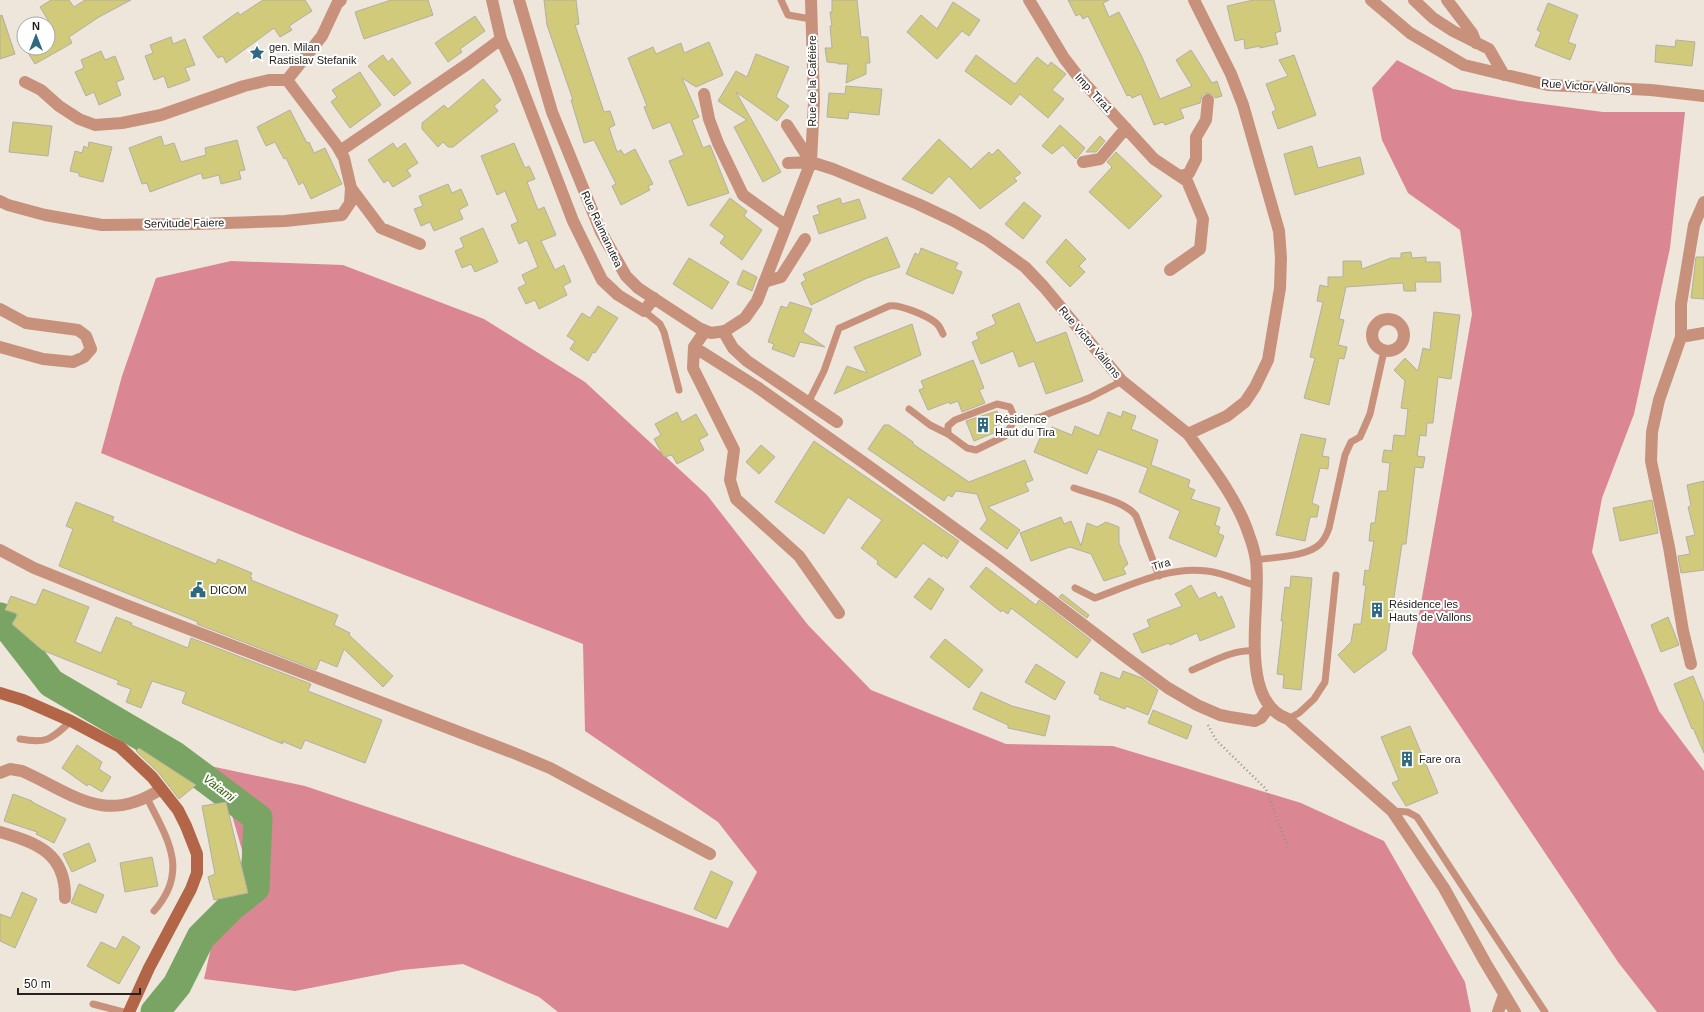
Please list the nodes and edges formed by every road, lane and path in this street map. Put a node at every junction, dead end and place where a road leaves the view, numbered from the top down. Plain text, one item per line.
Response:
1 (341, 0) edge
2 (492, 0) edge
3 (781, 0) edge
4 (811, 0) edge
5 (1029, 0) edge
6 (1194, 0) edge
7 (1370, 0) edge
8 (1414, 0) edge
9 (1446, 0) edge
10 (518, 2) edge
11 (812, 19) junction
12 (500, 39) junction
13 (1476, 43) junction
14 (1504, 75) junction
15 (287, 80) junction
16 (25, 82) dead end
17 (704, 94) dead end
18 (1704, 96) edge
19 (1208, 100) dead end
20 (787, 125) dead end
21 (1126, 128) junction
22 (340, 151) junction
23 (811, 162) junction
24 (1083, 162) dead end
25 (788, 163) dead end
26 (1178, 174) junction
27 (351, 188) junction
28 (0, 201) edge
29 (1704, 202) edge
30 (785, 225) junction
31 (805, 239) dead end
32 (420, 244) dead end
33 (1170, 270) dead end
34 (764, 282) junction
35 (654, 298) junction
36 (0, 309) edge
37 (644, 311) junction
38 (705, 331) junction
39 (722, 331) junction
40 (1704, 332) edge
41 (943, 334) dead end
42 (1681, 337) junction
43 (0, 347) edge
44 (694, 347) junction
45 (1384, 351) dead end
46 (1122, 381) junction
47 (680, 390) dead end
48 (808, 403) junction
49 (909, 409) dead end
50 (1015, 419) junction
51 (837, 422) dead end
52 (948, 434) junction
53 (1188, 434) junction
54 (1074, 488) dead end
55 (0, 550) edge
56 (1256, 560) junction
57 (1336, 575) dead end
58 (1159, 576) junction
59 (1256, 586) junction
60 (1075, 588) dead end
61 (839, 612) dead end
62 (1255, 651) junction
63 (1691, 664) dead end
64 (1192, 670) dead end
65 (0, 693) edge
66 (1197, 705) junction
67 (1270, 706) junction
68 (1288, 718) junction
69 (71, 721) junction
70 (20, 739) dead end
71 (0, 773) edge
72 (161, 789) junction
73 (147, 798) junction
74 (1392, 811) junction
75 (0, 832) edge
76 (1289, 850) dead end
77 (710, 854) dead end
78 (65, 898) dead end
79 (154, 911) dead end
80 (1504, 994) junction
81 (93, 1004) dead end
82 (123, 1012) edge
83 (129, 1012) edge
84 (1498, 1012) edge
85 (1515, 1012) edge
86 (1545, 1012) edge

1 - 15 street
2 - 12 street
3 - 11 lane
4 - 11 street, Rue de la Caféière
5 - 21 street, Imp. Tira1
6 - 53 street
7 - 14 street, Rue Victor Vallons
8 - 13 street
9 - 13 street
10 - 35 street, Rue Raimanutea
11 - 23 street, Rue de la Caféière
12 - 22 street
12 - 37 street
13 - 14 street
14 - 18 street, Rue Victor Vallons
15 - 16 street
15 - 22 street
17 - 30 street
19 - 26 street
20 - 23 street
21 - 24 street
21 - 26 street, Imp. Tira1
22 - 27 street
23 - 25 street
23 - 30 street
23 - 46 street, Rue Victor Vallons
26 - 33 street
27 - 28 street, Servitude Faiere
27 - 32 street
29 - 42 street
30 - 34 street
31 - 34 street
34 - 39 street
35 - 37 street
35 - 38 street, Rue Raimanutea
36 - 43 street
37 - 47 lane
38 - 39 street
38 - 44 street
39 - 48 street
40 - 42 street
41 - 48 lane
42 - 63 street
44 - 61 street
44 - 66 street
45 - 56 lane
46 - 50 lane
46 - 53 street, Rue Victor Vallons
48 - 51 street
49 - 52 lane
50 - 52 lane
50 - 52 lane
53 - 56 street, Rue Victor Vallons
54 - 58 lane
55 - 77 street
56 - 59 street, Rue Victor Vallons
57 - 68 lane
58 - 59 lane, Tira
58 - 60 lane, Tira
59 - 62 street, Rue Victor Vallons
62 - 64 lane
62 - 67 street, Rue Victor Vallons
65 - 69 street
66 - 67 street
66 - 76 path
67 - 68 street
68 - 74 street
69 - 70 lane
69 - 72 street
71 - 73 street
72 - 73 street
72 - 83 street
73 - 79 lane
74 - 80 street
74 - 86 lane
75 - 78 street
80 - 84 street
80 - 85 street
81 - 82 lane

